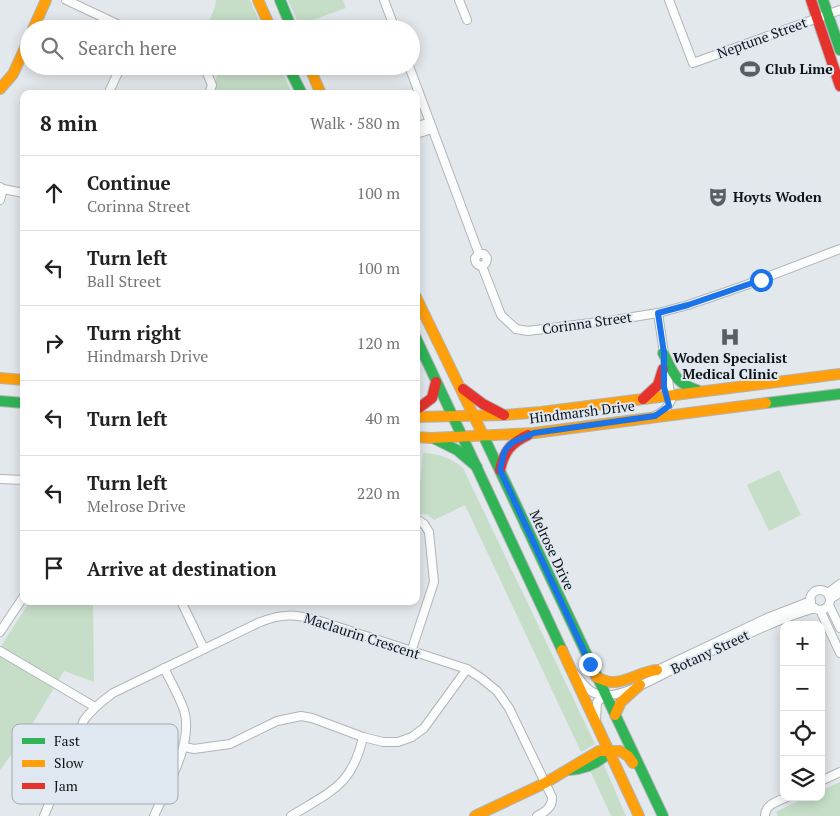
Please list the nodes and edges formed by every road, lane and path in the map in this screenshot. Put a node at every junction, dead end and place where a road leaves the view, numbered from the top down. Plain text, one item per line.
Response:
1 (46, 0) edge
2 (66, 0) edge
3 (280, 0) edge
4 (384, 0) edge
5 (459, 0) edge
6 (669, 0) edge
7 (811, 0) edge
8 (824, 0) edge
9 (259, 3) edge
10 (840, 10) edge
11 (828, 15) junction
12 (818, 18) junction
13 (37, 20) edge
14 (109, 20) edge
15 (267, 20) edge
16 (288, 20) edge
17 (392, 20) edge
18 (467, 20) dead end
19 (837, 29) edge
20 (840, 50) edge
21 (20, 59) edge
22 (117, 75) edge
23 (208, 75) edge
24 (292, 75) edge
25 (313, 75) edge
26 (412, 75) edge
27 (840, 86) edge
28 (0, 89) edge
29 (110, 90) edge
30 (210, 90) edge
31 (300, 90) edge
32 (319, 90) edge
33 (418, 90) edge
34 (420, 96) edge
35 (431, 125) junction
36 (420, 126) edge
37 (420, 132) edge
38 (2, 188) edge
39 (20, 191) edge
40 (0, 200) edge
41 (840, 249) edge
42 (420, 305) edge
43 (658, 313) junction
44 (420, 347) edge
45 (664, 353) junction
46 (663, 369) junction
47 (840, 374) edge
48 (0, 378) edge
49 (20, 380) edge
50 (436, 382) junction
51 (460, 386) junction
52 (703, 391) junction
53 (838, 395) edge
54 (643, 399) junction
55 (668, 399) junction
56 (0, 401) edge
57 (20, 403) edge
58 (420, 407) edge
59 (680, 413) junction
60 (505, 415) junction
61 (474, 416) junction
62 (655, 416) junction
63 (420, 417) edge
64 (453, 417) junction
65 (534, 433) junction
66 (484, 435) junction
67 (462, 436) junction
68 (420, 437) edge
69 (431, 438) junction
70 (477, 467) junction
71 (500, 470) junction
72 (0, 479) edge
73 (20, 480) edge
74 (420, 522) edge
75 (840, 584) edge
76 (840, 593) edge
77 (829, 599) junction
78 (811, 601) junction
79 (20, 602) edge
80 (183, 605) edge
81 (818, 609) junction
82 (840, 628) edge
83 (0, 632) edge
84 (204, 649) junction
85 (0, 651) edge
86 (411, 652) junction
87 (840, 653) edge
88 (164, 668) junction
89 (467, 669) junction
90 (571, 670) junction
91 (657, 670) junction
92 (596, 677) junction
93 (640, 684) junction
94 (604, 696) junction
95 (95, 707) junction
96 (615, 716) junction
97 (82, 724) edge
98 (597, 725) junction
99 (621, 727) junction
100 (362, 737) junction
101 (184, 747) junction
102 (613, 751) junction
103 (178, 761) edge
104 (840, 772) edge
105 (642, 773) junction
106 (825, 779) edge
107 (545, 783) junction
108 (780, 800) edge
109 (49, 804) edge
110 (159, 804) edge
111 (44, 816) edge
112 (154, 816) edge
113 (291, 816) edge
114 (475, 816) edge
115 (537, 816) edge
116 (639, 816) edge
117 (662, 816) edge
118 (765, 816) edge

1 - 13 main road
2 - 14 street
3 - 16 main road
4 - 17 street
5 - 18 street
6 - 12 street, Neptune Street
7 - 12 main road
8 - 11 main road
9 - 15 main road
10 - 11 street, Neptune Street
11 - 12 street, Neptune Street
11 - 19 main road
12 - 27 main road
19 - 20 main road
21 - 28 main road
22 - 29 street
23 - 30 street
24 - 31 main road
25 - 32 main road
26 - 33 street, Corinna Street
34 - 35 street, Corinna Street
35 - 36 street
35 - 37 street
35 - 43 street, Corinna Street
38 - 39 street
38 - 40 street
41 - 43 street, Corinna Street
42 - 51 main road, Melrose Drive
43 - 45 street
44 - 50 main road
45 - 46 street
45 - 52 main road
45 - 55 street
46 - 54 main road
46 - 55 street
47 - 52 main road, Hindmarsh Drive
48 - 49 main road
50 - 58 main road
50 - 64 main road
51 - 60 main road
51 - 61 main road, Melrose Drive
52 - 55 main road, Hindmarsh Drive
53 - 59 main road, Hindmarsh Drive
54 - 55 main road, Hindmarsh Drive
54 - 60 main road, Hindmarsh Drive
55 - 59 street
55 - 62 street
56 - 57 main road
59 - 62 main road, Hindmarsh Drive
60 - 61 main road, Hindmarsh Drive
61 - 64 main road, Hindmarsh Drive
61 - 66 main road, Melrose Drive
62 - 65 main road, Hindmarsh Drive
63 - 64 main road, Hindmarsh Drive
64 - 67 main road
65 - 66 main road, Hindmarsh Drive
65 - 71 main road
66 - 67 main road, Hindmarsh Drive
66 - 71 main road, Melrose Drive
67 - 69 main road, Hindmarsh Drive
67 - 70 main road
68 - 69 main road, Hindmarsh Drive
69 - 70 main road
70 - 90 main road
71 - 92 main road, Melrose Drive
72 - 73 street
74 - 86 street
75 - 77 street
76 - 77 street
77 - 78 street
77 - 81 street
77 - 82 street
78 - 81 street
78 - 91 street, Botany Street
79 - 83 street
80 - 84 street
81 - 87 street
81 - 93 street, Botany Street
84 - 86 street, Maclaurin Crescent
84 - 88 street, Maclaurin Crescent
85 - 95 street
86 - 89 street, Maclaurin Crescent
88 - 95 street, Maclaurin Crescent
88 - 101 street
89 - 100 street
89 - 107 street, Maclaurin Crescent
90 - 94 street
90 - 98 main road
91 - 92 main road
91 - 94 street, Botany Street
92 - 94 main road, Melrose Drive
93 - 94 street, Botany Street
93 - 96 main road
94 - 96 main road, Melrose Drive
94 - 98 street
95 - 97 street, Maclaurin Crescent
96 - 99 main road, Melrose Drive
98 - 102 main road
99 - 102 main road
99 - 105 main road, Melrose Drive
100 - 101 street
100 - 113 street
101 - 103 street
102 - 105 main road
102 - 107 main road
102 - 116 main road
104 - 106 street
105 - 117 main road, Melrose Drive
107 - 114 main road
107 - 115 street, Maclaurin Crescent
108 - 118 street
109 - 111 street, Maclaurin Crescent
110 - 112 street

